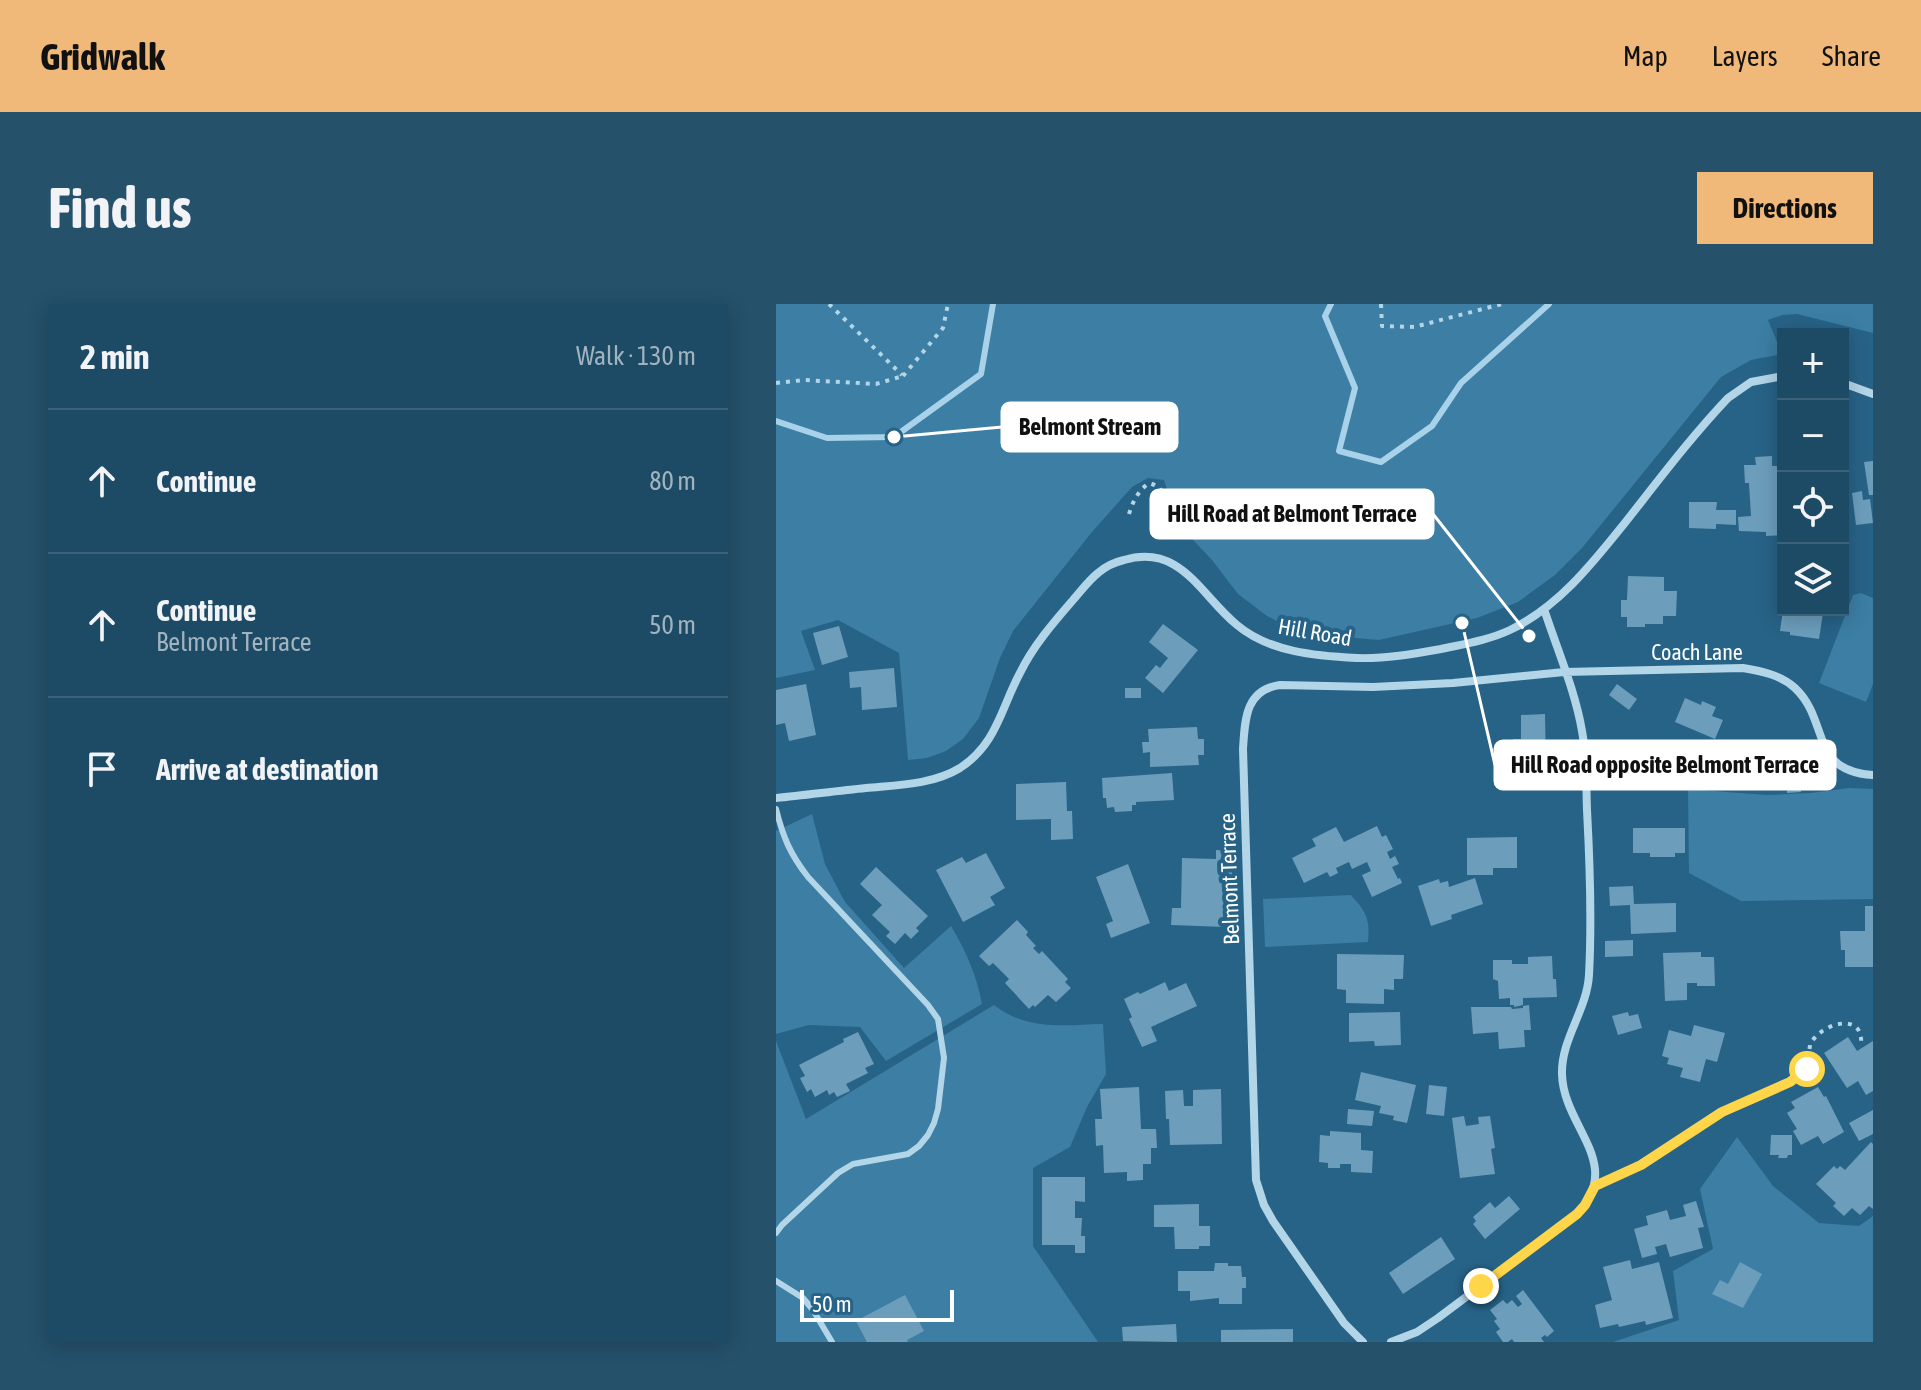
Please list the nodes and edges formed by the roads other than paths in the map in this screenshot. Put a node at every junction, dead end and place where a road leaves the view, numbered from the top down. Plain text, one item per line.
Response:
1 (1777, 377) edge
2 (1849, 385) edge
3 (1873, 394) edge
4 (1544, 609) junction
5 (1564, 672) junction
6 (1873, 775) edge
7 (776, 798) edge
8 (776, 809) edge
9 (1807, 1069) road end
10 (1595, 1186) junction
11 (776, 1233) edge
12 (776, 1281) edge
13 (832, 1342) edge
14 (1363, 1342) edge
15 (1391, 1342) edge

1 - 4 street, Hill Road
2 - 3 street
4 - 5 street
4 - 7 street, Hill Road
5 - 6 street, Coach Lane
5 - 10 street
5 - 14 street, Belmont Terrace
8 - 11 lane
9 - 10 lane
10 - 15 street
12 - 13 lane

